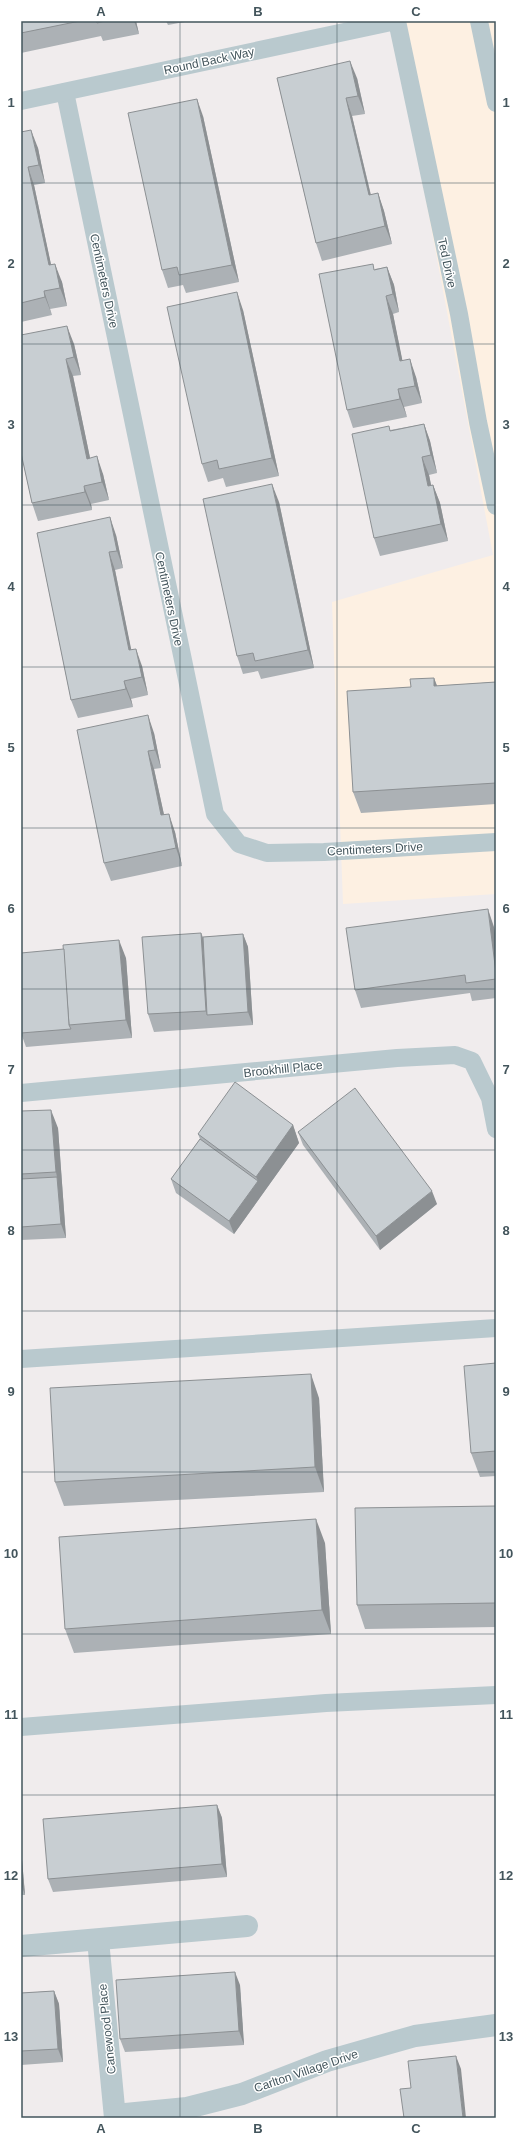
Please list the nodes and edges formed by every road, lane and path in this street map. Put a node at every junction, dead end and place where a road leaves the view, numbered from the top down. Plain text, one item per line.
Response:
1 (397, 21) edge
2 (479, 21) edge
3 (65, 92) junction
4 (21, 101) edge
5 (496, 103) edge
6 (496, 506) edge
7 (496, 842) edge
8 (21, 1093) edge
9 (496, 1129) edge
10 (496, 1328) edge
11 (21, 1359) edge
12 (496, 1695) edge
13 (21, 1727) edge
14 (247, 1926) dead end
15 (98, 1940) junction
16 (21, 1946) edge
17 (496, 2025) edge
18 (115, 2116) edge

1 - 3 lane, Round Back Way
1 - 6 lane, Ted Drive
2 - 5 lane
3 - 4 lane, Round Back Way
3 - 7 lane, Centimeters Drive
8 - 9 lane, Brookhill Place
10 - 11 lane
12 - 13 lane
14 - 15 street
15 - 16 street
15 - 18 street, Canewood Place
17 - 18 street, Carlton Village Drive

